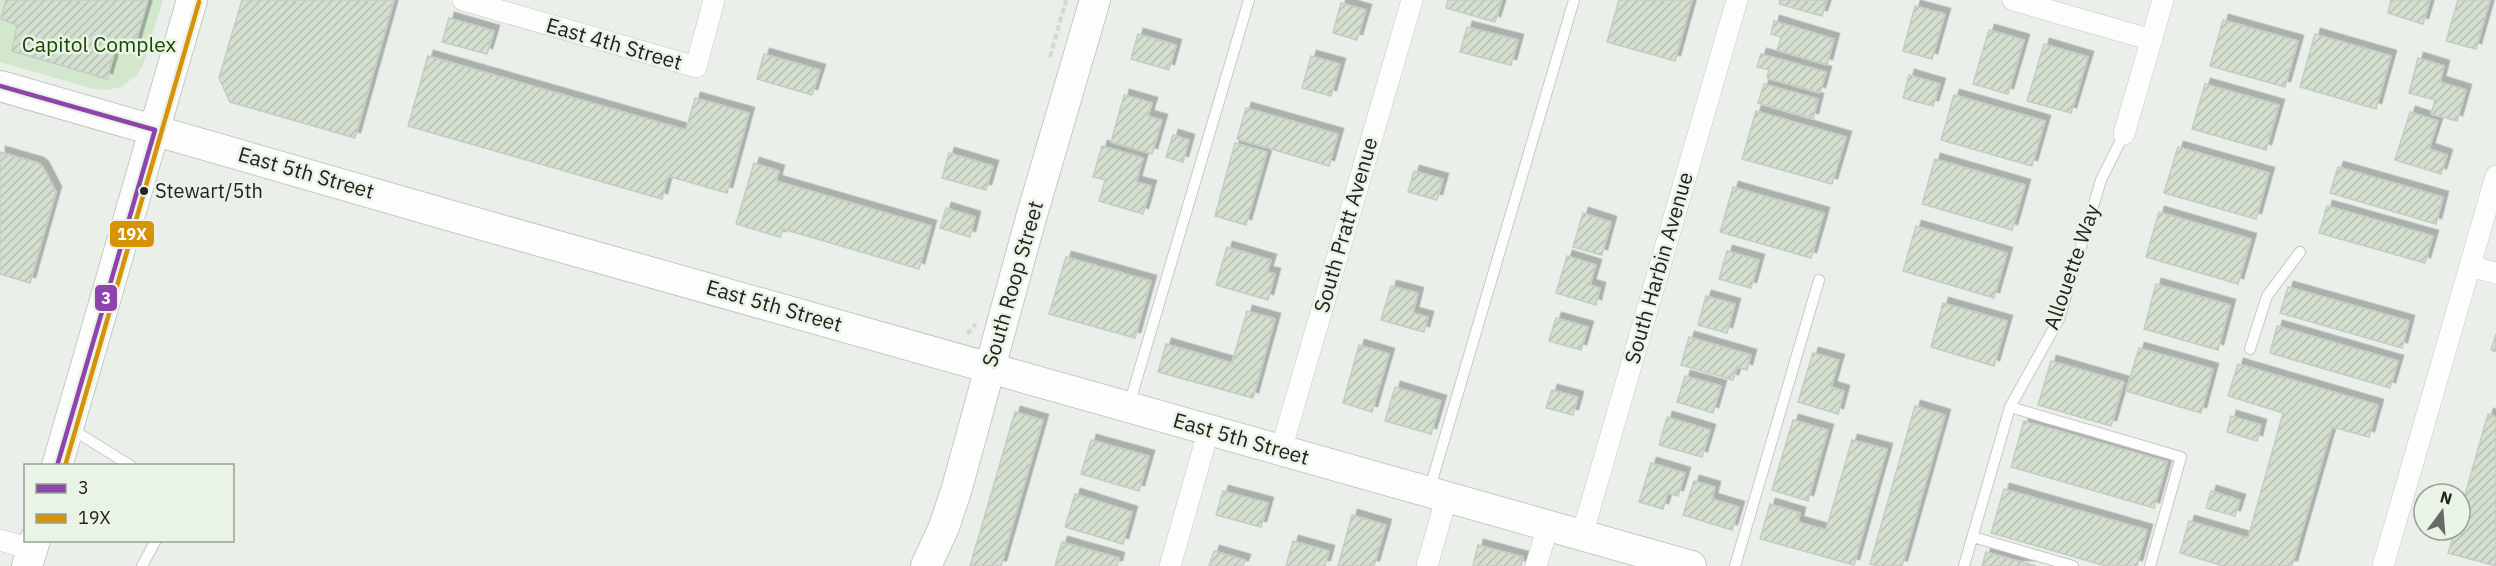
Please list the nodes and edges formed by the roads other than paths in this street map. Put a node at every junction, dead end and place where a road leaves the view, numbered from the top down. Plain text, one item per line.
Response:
1 (192, 0) edge
2 (463, 0) edge
3 (714, 0) edge
4 (1095, 0) edge
5 (1249, 0) edge
6 (1412, 0) edge
7 (1574, 0) edge
8 (1737, 0) edge
9 (2013, 0) edge
10 (2163, 0) edge
11 (2152, 40) junction
12 (0, 86) edge
13 (155, 130) junction
14 (2124, 134) joint
15 (2496, 176) edge
16 (2300, 252) dead end
17 (2470, 266) junction
18 (2496, 273) edge
19 (1819, 280) dead end
20 (2250, 349) dead end
21 (989, 367) junction
22 (1129, 407) junction
23 (2010, 407) junction
24 (69, 427) junction
25 (1209, 429) junction
26 (1281, 450) junction
27 (57, 464) edge
28 (129, 464) edge
29 (1438, 494) junction
30 (1548, 526) junction
31 (1582, 535) junction
32 (1973, 537) junction
33 (0, 540) edge
34 (155, 542) edge
35 (32, 556) edge
36 (142, 566) edge
37 (926, 566) edge
38 (1170, 566) edge
39 (1427, 566) edge
40 (1536, 566) edge
41 (1690, 566) edge
42 (1735, 566) edge
43 (1964, 566) edge
44 (2073, 566) edge
45 (2150, 566) edge
46 (2383, 566) edge

1 - 13 main road
2 - 3 street, East 4th Street
4 - 21 main road, South Roop Street
5 - 22 lane
6 - 26 street, South Pratt Avenue
7 - 29 lane
8 - 31 street, South Harbin Avenue
9 - 11 street
10 - 11 street, Allouette Way
11 - 14 street, Allouette Way
12 - 13 main road, East 5th Street
13 - 21 main road, East 5th Street
13 - 24 main road
14 - 23 lane, Allouette Way
15 - 17 street
16 - 20 lane
17 - 18 street
17 - 46 street
19 - 42 lane
21 - 22 main road, East 5th Street
21 - 37 main road, South Roop Street
22 - 25 main road, East 5th Street
23 - 32 lane, Allouette Way
23 - 45 lane
24 - 27 main road
24 - 28 lane
25 - 26 main road, East 5th Street
25 - 38 street
26 - 29 main road, East 5th Street
29 - 30 main road, East 5th Street
29 - 39 street
30 - 31 main road, East 5th Street
30 - 40 street
31 - 41 main road, East 5th Street
32 - 43 lane, Allouette Way
32 - 44 lane
33 - 35 street
34 - 36 lane

